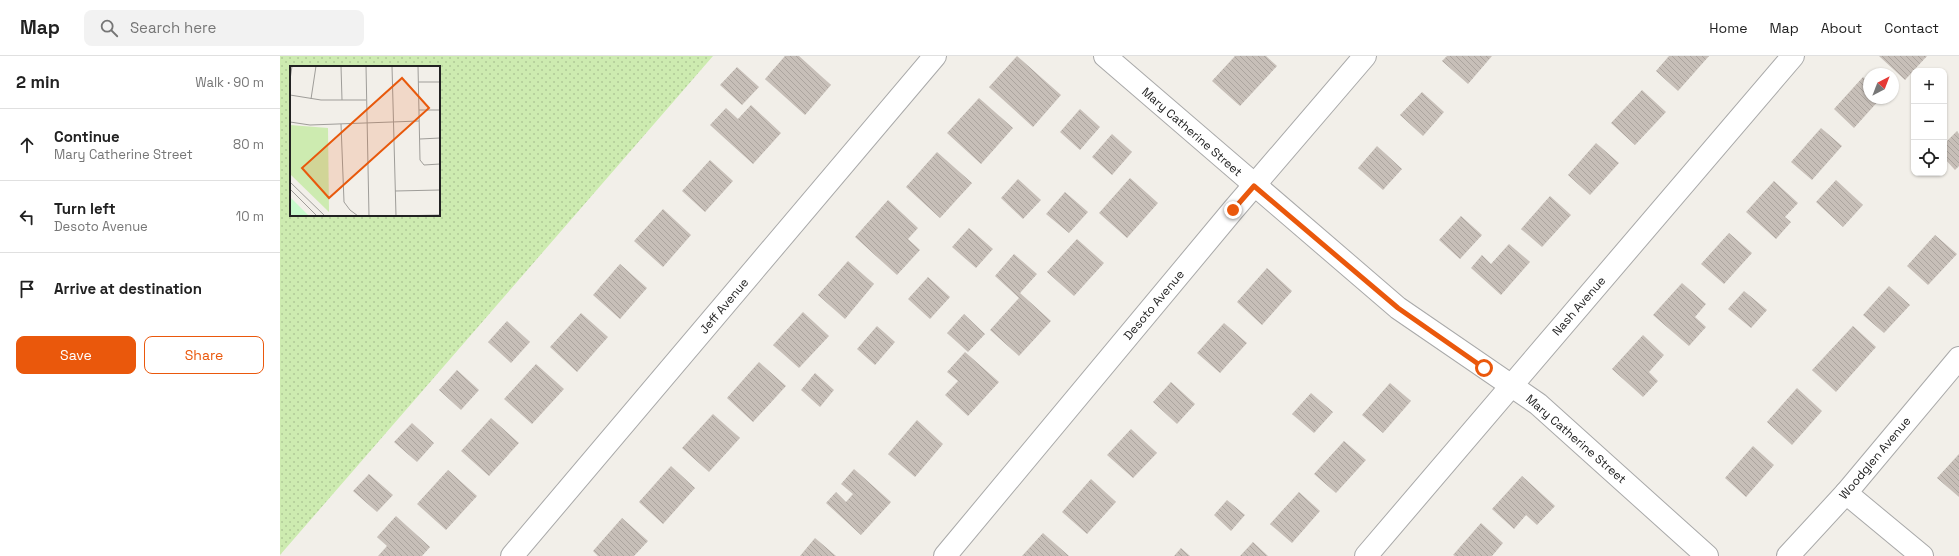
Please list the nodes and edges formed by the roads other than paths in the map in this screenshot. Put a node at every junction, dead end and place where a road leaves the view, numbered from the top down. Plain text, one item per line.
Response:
1 (935, 56) edge
2 (1105, 56) edge
3 (1365, 56) edge
4 (1793, 56) edge
5 (1254, 186) junction
6 (1959, 358) edge
7 (1511, 385) junction
8 (1846, 493) junction
9 (512, 556) edge
10 (945, 556) edge
11 (1366, 556) edge
12 (1707, 556) edge
13 (1788, 556) edge
14 (1922, 556) edge

1 - 9 street, Jeff Avenue
2 - 5 street, Mary Catherine Street
3 - 5 street, Desoto Avenue
4 - 7 street, Nash Avenue
5 - 7 street, Mary Catherine Street
5 - 10 street, Desoto Avenue
6 - 8 street, Woodglen Avenue
7 - 11 street, Nash Avenue
7 - 12 street, Mary Catherine Street
8 - 13 street, Woodglen Avenue
8 - 14 street

